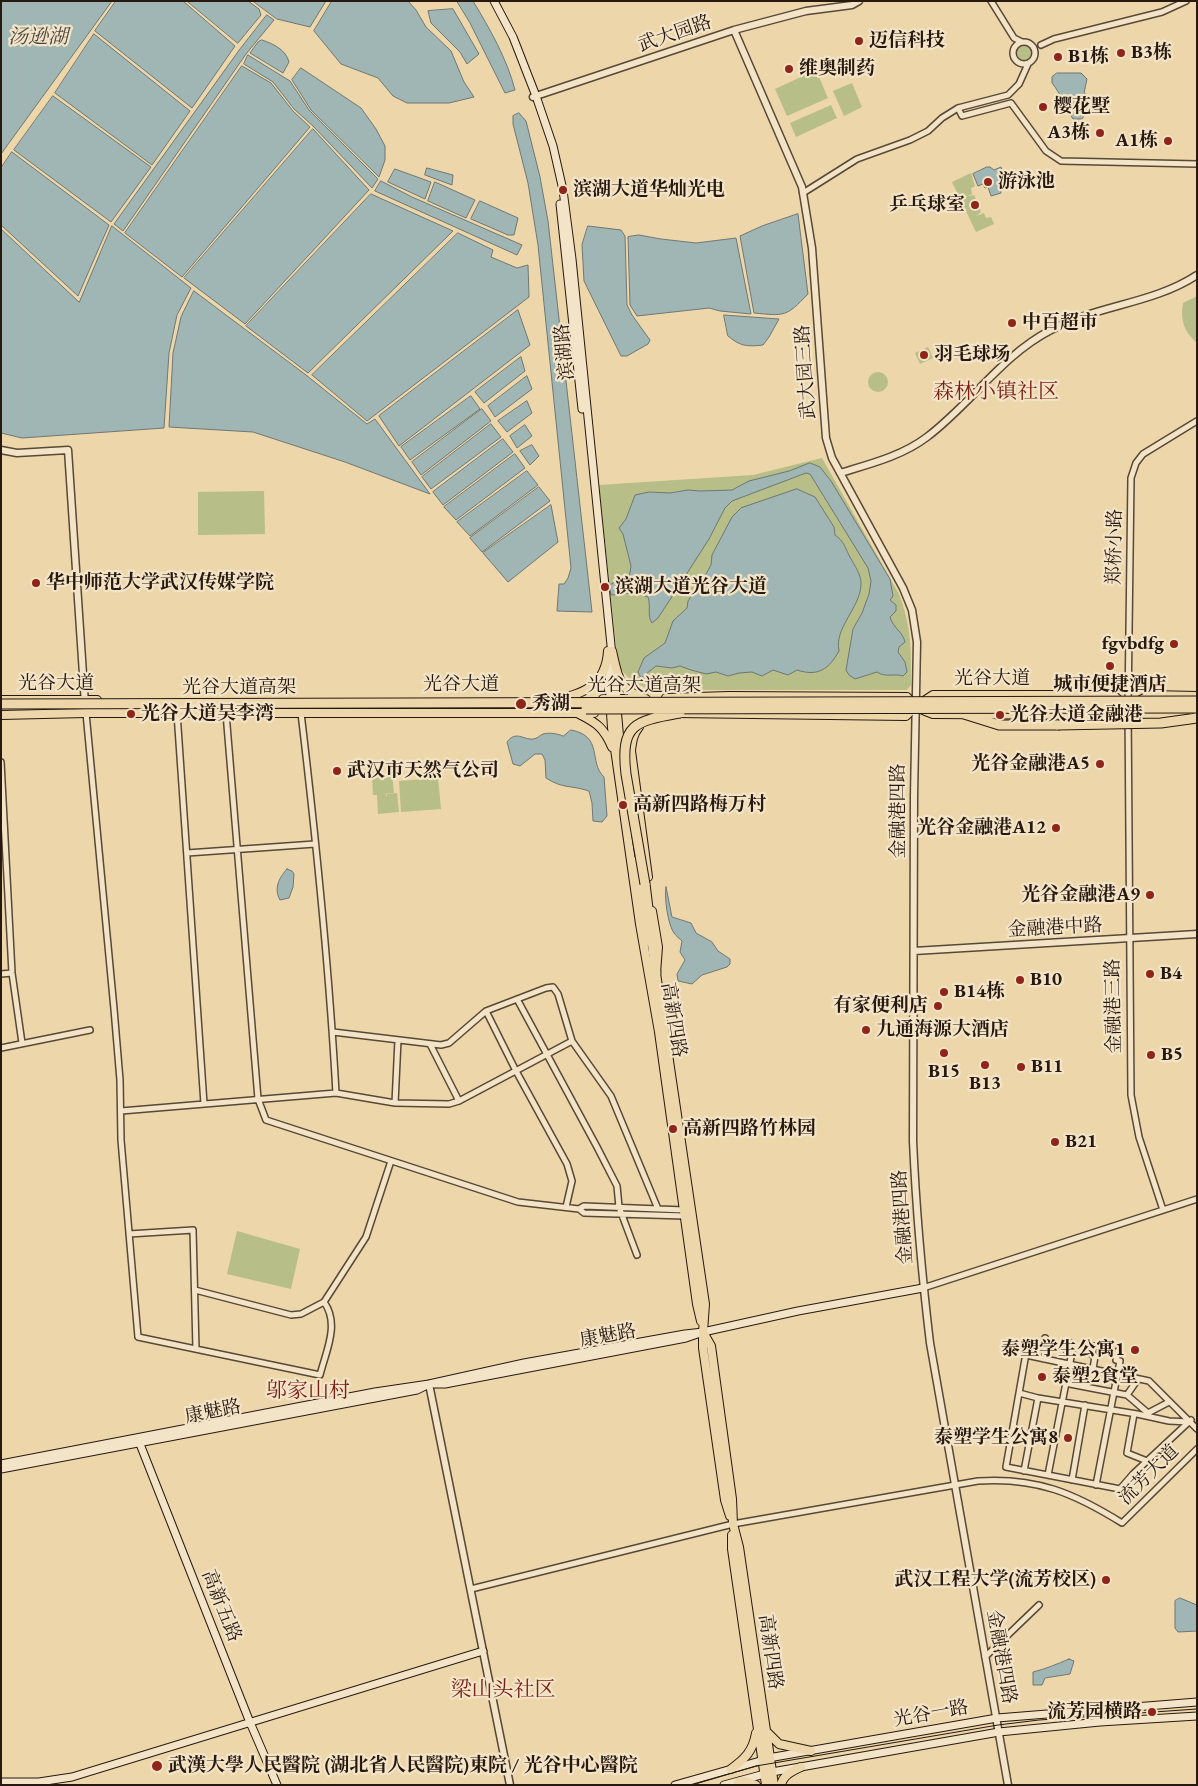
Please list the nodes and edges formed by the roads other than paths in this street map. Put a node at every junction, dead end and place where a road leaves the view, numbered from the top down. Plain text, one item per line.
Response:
1 (490, 1) edge
2 (494, 1) edge
3 (858, 1) edge
4 (991, 1) edge
5 (1186, 1) edge
6 (734, 30) junction
7 (1014, 38) junction
8 (1022, 42) junction
9 (1029, 44) junction
10 (1041, 45) junction
11 (1014, 49) junction
12 (1034, 56) junction
13 (1017, 62) junction
14 (1028, 64) junction
15 (1024, 71) junction
16 (534, 96) junction
17 (958, 108) junction
18 (1197, 164) edge
19 (803, 193) junction
20 (1197, 275) edge
21 (1197, 421) edge
22 (1, 450) edge
23 (840, 472) junction
24 (610, 651) junction
25 (1197, 696) edge
26 (614, 698) junction
27 (85, 699) junction
28 (646, 699) junction
29 (1, 700) edge
30 (1197, 700) edge
31 (548, 701) junction
32 (1, 704) edge
33 (915, 707) junction
34 (1128, 707) junction
35 (726, 708) junction
36 (1197, 708) edge
37 (1, 710) edge
38 (86, 713) junction
39 (177, 713) junction
40 (226, 713) junction
41 (301, 713) junction
42 (562, 713) junction
43 (614, 713) junction
44 (675, 713) junction
45 (1, 714) edge
46 (964, 714) junction
47 (1197, 717) edge
48 (616, 757) junction
49 (1, 762) edge
50 (315, 844) junction
51 (238, 848) junction
52 (187, 853) junction
53 (1197, 934) edge
54 (1128, 939) junction
55 (914, 951) junction
56 (12, 973) junction
57 (656, 973) junction
58 (1, 974) edge
59 (516, 999) junction
60 (486, 1011) junction
61 (90, 1030) dead end
62 (333, 1032) junction
63 (398, 1040) junction
64 (572, 1041) junction
65 (22, 1043) junction
66 (430, 1044) junction
67 (1, 1048) edge
68 (546, 1055) junction
69 (516, 1071) junction
70 (336, 1093) junction
71 (258, 1099) junction
72 (460, 1102) junction
73 (395, 1103) junction
74 (204, 1104) junction
75 (121, 1112) junction
76 (391, 1161) junction
77 (1197, 1199) edge
78 (566, 1207) junction
79 (619, 1208) junction
80 (579, 1209) junction
81 (658, 1209) junction
82 (1163, 1210) junction
83 (685, 1213) junction
84 (621, 1214) junction
85 (129, 1234) junction
86 (637, 1255) dead end
87 (923, 1288) junction
88 (195, 1290) junction
89 (324, 1302) junction
90 (704, 1332) junction
91 (1045, 1338) dead end
92 (1028, 1342) dead end
93 (1069, 1342) dead end
94 (1094, 1346) dead end
95 (196, 1349) junction
96 (1118, 1351) dead end
97 (1026, 1355) junction
98 (1044, 1359) junction
99 (1069, 1364) junction
100 (1093, 1369) junction
101 (1142, 1373) dead end
102 (1118, 1374) junction
103 (1141, 1379) junction
104 (1065, 1383) junction
105 (429, 1384) junction
106 (1114, 1392) junction
107 (1019, 1393) junction
108 (1127, 1395) junction
109 (1038, 1398) junction
110 (1062, 1401) junction
111 (1169, 1402) junction
112 (1085, 1405) junction
113 (1110, 1410) junction
114 (1134, 1414) junction
115 (1190, 1421) junction
116 (1197, 1429) edge
117 (138, 1440) junction
118 (1197, 1449) edge
119 (1147, 1461) junction
120 (1, 1464) edge
121 (1, 1468) edge
122 (1024, 1471) junction
123 (1048, 1475) junction
124 (1072, 1480) junction
125 (955, 1484) junction
126 (1096, 1485) junction
127 (732, 1524) junction
128 (472, 1589) junction
129 (1039, 1605) dead end
130 (483, 1650) junction
131 (985, 1657) junction
132 (1197, 1702) edge
133 (1197, 1716) edge
134 (997, 1718) junction
135 (250, 1721) junction
136 (756, 1721) junction
137 (765, 1728) junction
138 (999, 1732) junction
139 (811, 1751) junction
140 (770, 1758) junction
141 (762, 1760) junction
142 (801, 1767) junction
143 (731, 1769) junction
144 (772, 1772) junction
145 (764, 1774) junction
146 (1, 1781) edge
147 (738, 1782) junction
148 (277, 1785) edge
149 (510, 1785) edge
150 (675, 1785) edge
151 (724, 1785) edge
152 (756, 1785) edge
153 (766, 1785) edge
154 (774, 1785) edge
155 (780, 1785) edge
156 (1008, 1785) edge

1 - 16 main road, 滨湖路
2 - 16 main road, 滨湖路
3 - 6 street, 武大园路
4 - 7 street
5 - 10 street
6 - 16 street, 武大园路
6 - 19 street, 武大园三路
7 - 8 street
7 - 11 street
8 - 9 street
8 - 11 street
9 - 10 street
9 - 12 street
10 - 12 street
11 - 13 street
12 - 14 street
13 - 14 street
13 - 15 street
14 - 15 street
15 - 17 street
16 - 24 main road, 滨湖路
17 - 18 street
17 - 19 street
19 - 23 street, 武大园三路
20 - 23 street
21 - 34 street, 郑桥小路
22 - 27 street
23 - 33 street, 武大园三路
24 - 26 main road, 滨湖路
24 - 28 main road
24 - 31 main road
25 - 34 main road, 光谷大道
26 - 28 main road, 光谷大道
26 - 31 main road, 光谷大道
26 - 43 main road, 滨湖路
27 - 29 main road, 光谷大道
27 - 31 main road, 光谷大道
27 - 38 street
28 - 33 main road, 光谷大道
30 - 32 highway, 光谷大道高架, bridge
33 - 34 main road, 光谷大道
33 - 44 main road, 光谷大道
33 - 46 main road, 光谷大道
33 - 55 street, 金融港四路
34 - 46 main road, 光谷大道
34 - 47 main road, 光谷大道
34 - 54 street, 金融港三路
35 - 36 highway, 光谷大道高架, bridge
35 - 37 highway, 光谷大道高架, bridge
35 - 57 highway, bridge
38 - 39 main road, 光谷大道
38 - 45 main road, 光谷大道
38 - 75 street
39 - 40 main road, 光谷大道
39 - 52 street
40 - 41 main road, 光谷大道
40 - 51 street
41 - 42 main road, 光谷大道
41 - 50 street
42 - 43 main road, 光谷大道
42 - 48 main road
43 - 44 main road, 光谷大道
43 - 48 main road, 高新四路
43 - 57 main road, 高新四路
44 - 57 main road, 高新四路
46 - 47 highway, bridge
48 - 83 main road, 高新四路
49 - 56 street
50 - 51 street
50 - 62 street
51 - 52 street
51 - 71 street
52 - 74 street
53 - 54 street, 金融港中路
54 - 55 street, 金融港中路
54 - 82 street, 金融港三路
55 - 87 street, 金融港四路
56 - 58 street
56 - 65 street
57 - 90 main road, 高新四路
59 - 60 street
59 - 64 street
59 - 68 street
60 - 66 street
60 - 69 street
61 - 65 street
62 - 63 street
62 - 70 street
63 - 66 street
63 - 73 street
64 - 68 street
64 - 81 street
65 - 67 street
66 - 72 street
68 - 69 street
68 - 79 street
69 - 72 street
69 - 78 street
70 - 71 street
70 - 73 street
71 - 74 street
71 - 76 street
72 - 73 street
74 - 75 street
75 - 85 street
76 - 78 street
76 - 89 street
77 - 82 street
78 - 80 street
79 - 80 street
79 - 81 street
79 - 84 street
80 - 84 street
81 - 83 street
82 - 87 street
83 - 84 street
83 - 90 main road, 高新四路
84 - 86 street
85 - 88 street
85 - 95 street
87 - 90 main road, 康魅路
87 - 125 street, 金融港四路
88 - 89 street
88 - 95 street
89 - 95 street
90 - 105 main road, 康魅路
90 - 127 main road, 高新四路
91 - 98 street
92 - 97 street
93 - 99 street
94 - 100 street
96 - 102 street
97 - 98 street
97 - 107 street
98 - 99 street
99 - 100 street
99 - 104 street
100 - 102 street
101 - 103 street
102 - 103 street
102 - 106 street
103 - 108 street
103 - 111 street
104 - 106 street
104 - 110 street
105 - 117 main road, 康魅路
105 - 128 street
106 - 108 street
106 - 113 street
107 - 109 street
107 - 122 street
108 - 111 street
109 - 110 street
109 - 122 street
110 - 112 street
110 - 123 street
111 - 115 street
112 - 113 street
112 - 124 street
113 - 114 street
113 - 126 street
114 - 115 street
114 - 119 street
115 - 116 street
115 - 119 street
117 - 120 main road, 康魅路
117 - 121 main road, 康魅路
117 - 135 main road, 高新五路
118 - 125 street, 流芳大道
119 - 126 street
122 - 123 street
123 - 124 street
124 - 126 street
125 - 127 street
125 - 131 street, 金融港四路
127 - 128 street
127 - 136 main road, 高新四路
127 - 137 main road, 高新四路
128 - 130 street
129 - 131 street
130 - 135 main road
130 - 149 street
131 - 134 street, 金融港四路
132 - 134 main road, 光谷一路
133 - 138 main road, 光谷一路
134 - 138 street, 金融港四路
134 - 139 main road, 光谷一路
135 - 146 main road
135 - 148 main road, 高新五路
136 - 141 main road, 高新四路
136 - 143 main road
137 - 139 main road
137 - 140 main road, 高新四路
138 - 142 main road, 光谷一路
138 - 156 street, 金融港四路
139 - 140 main road, 光谷一路
140 - 141 main road, 光谷一路
140 - 144 main road, 高新四路
141 - 143 main road, 光谷一路
141 - 145 main road, 高新四路
142 - 144 main road, 光谷一路
142 - 155 main road
143 - 150 main road, 光谷一路
144 - 145 main road, 光谷一路
144 - 154 main road, 高新四路
145 - 147 main road, 光谷一路
145 - 153 main road, 高新四路
147 - 151 main road, 光谷一路
147 - 152 main road

